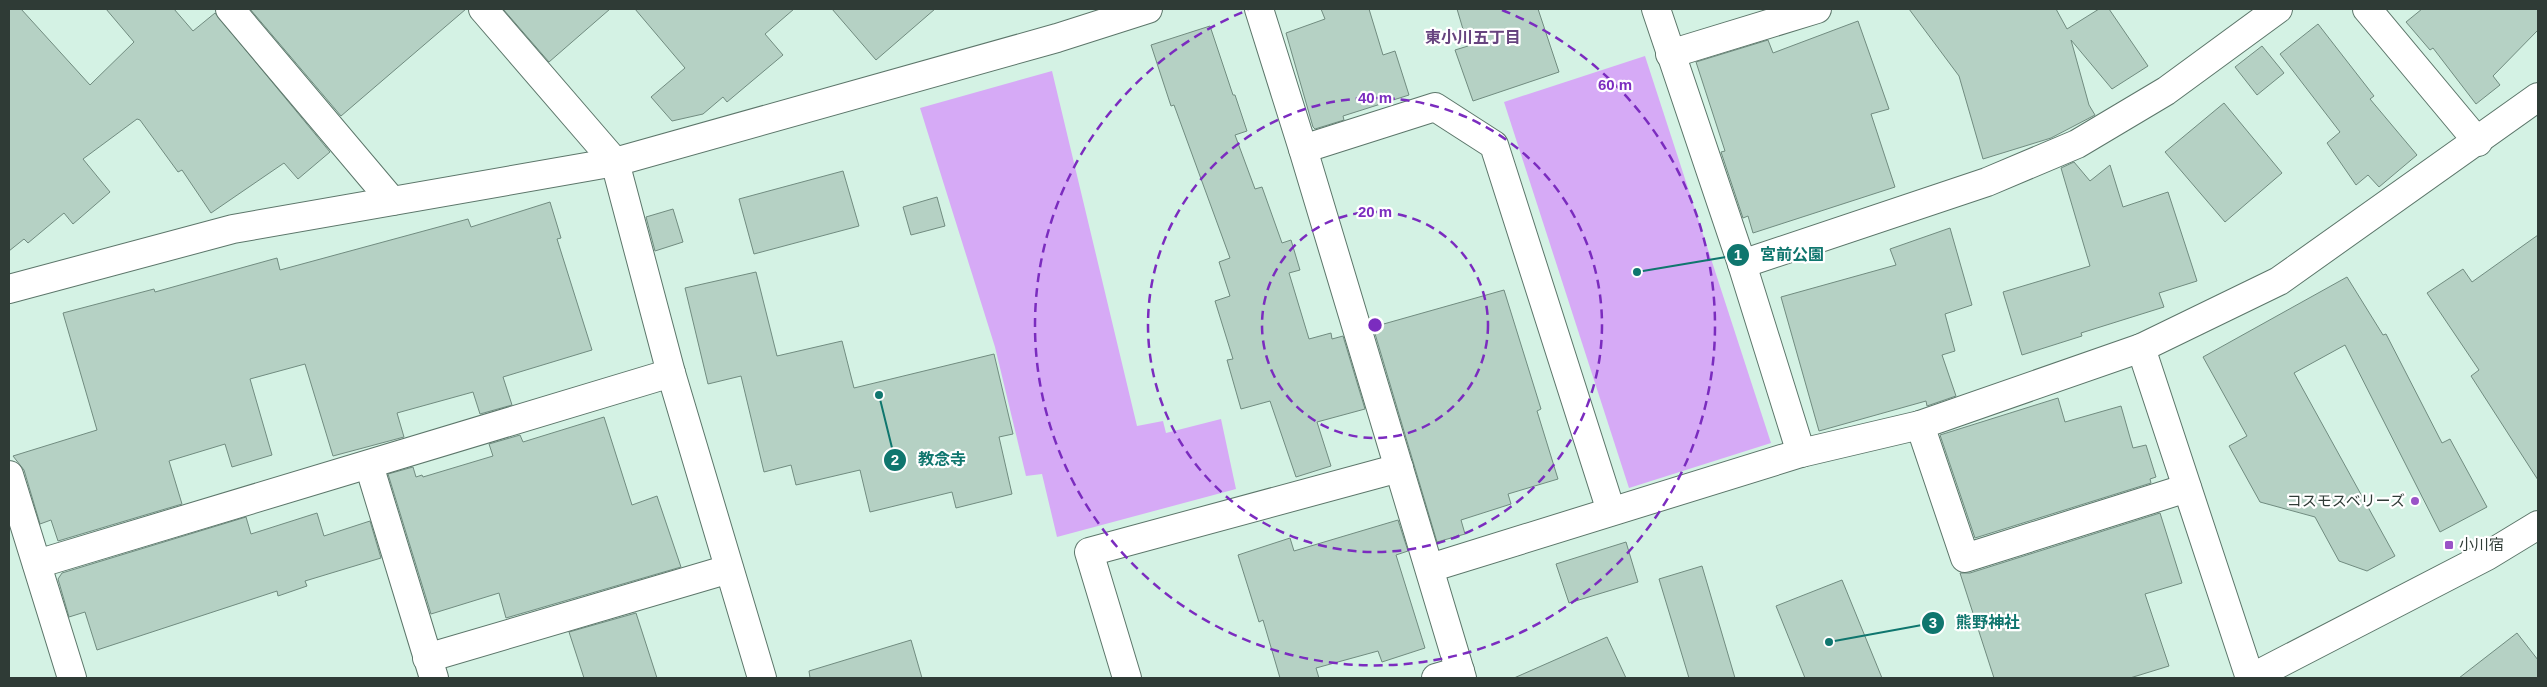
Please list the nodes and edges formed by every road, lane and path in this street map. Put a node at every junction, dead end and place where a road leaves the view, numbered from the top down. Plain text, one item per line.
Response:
1 (230, 9) edge
2 (483, 9) edge
3 (1148, 9) edge
4 (1259, 9) edge
5 (1656, 9) edge
6 (1817, 9) edge
7 (2278, 9) edge
8 (2367, 9) edge
9 (1670, 54) junction
10 (2538, 98) edge
11 (2478, 142) junction
12 (1304, 149) junction
13 (615, 162) junction
14 (392, 201) junction
15 (1742, 264) junction
16 (9, 289) edge
17 (2141, 348) junction
18 (671, 373) junction
19 (1920, 425) junction
20 (1801, 453) junction
21 (369, 465) junction
22 (1400, 468) junction
23 (9, 475) edge
24 (2187, 488) junction
25 (1611, 511) junction
26 (2538, 525) edge
27 (37, 564) junction
28 (1430, 568) junction
29 (729, 569) junction
30 (430, 668) edge
31 (1453, 676) edge
32 (72, 678) edge
33 (762, 678) edge
34 (1127, 678) edge
35 (2250, 678) edge

1 - 14 street
2 - 13 street
3 - 13 street
4 - 12 street
5 - 9 street
6 - 9 street
7 - 15 street
8 - 11 street
9 - 15 street
10 - 11 street
11 - 17 street
12 - 22 street
12 - 25 street
13 - 14 street
13 - 18 street
14 - 16 street
15 - 20 street
17 - 19 street
17 - 24 street
18 - 21 street
18 - 29 street
19 - 20 street
19 - 24 street
20 - 25 street
21 - 27 street
21 - 30 street
22 - 28 street
22 - 34 street
23 - 27 street
24 - 35 street
25 - 28 street
26 - 35 street
27 - 32 street
28 - 31 street
29 - 30 street
29 - 33 street

